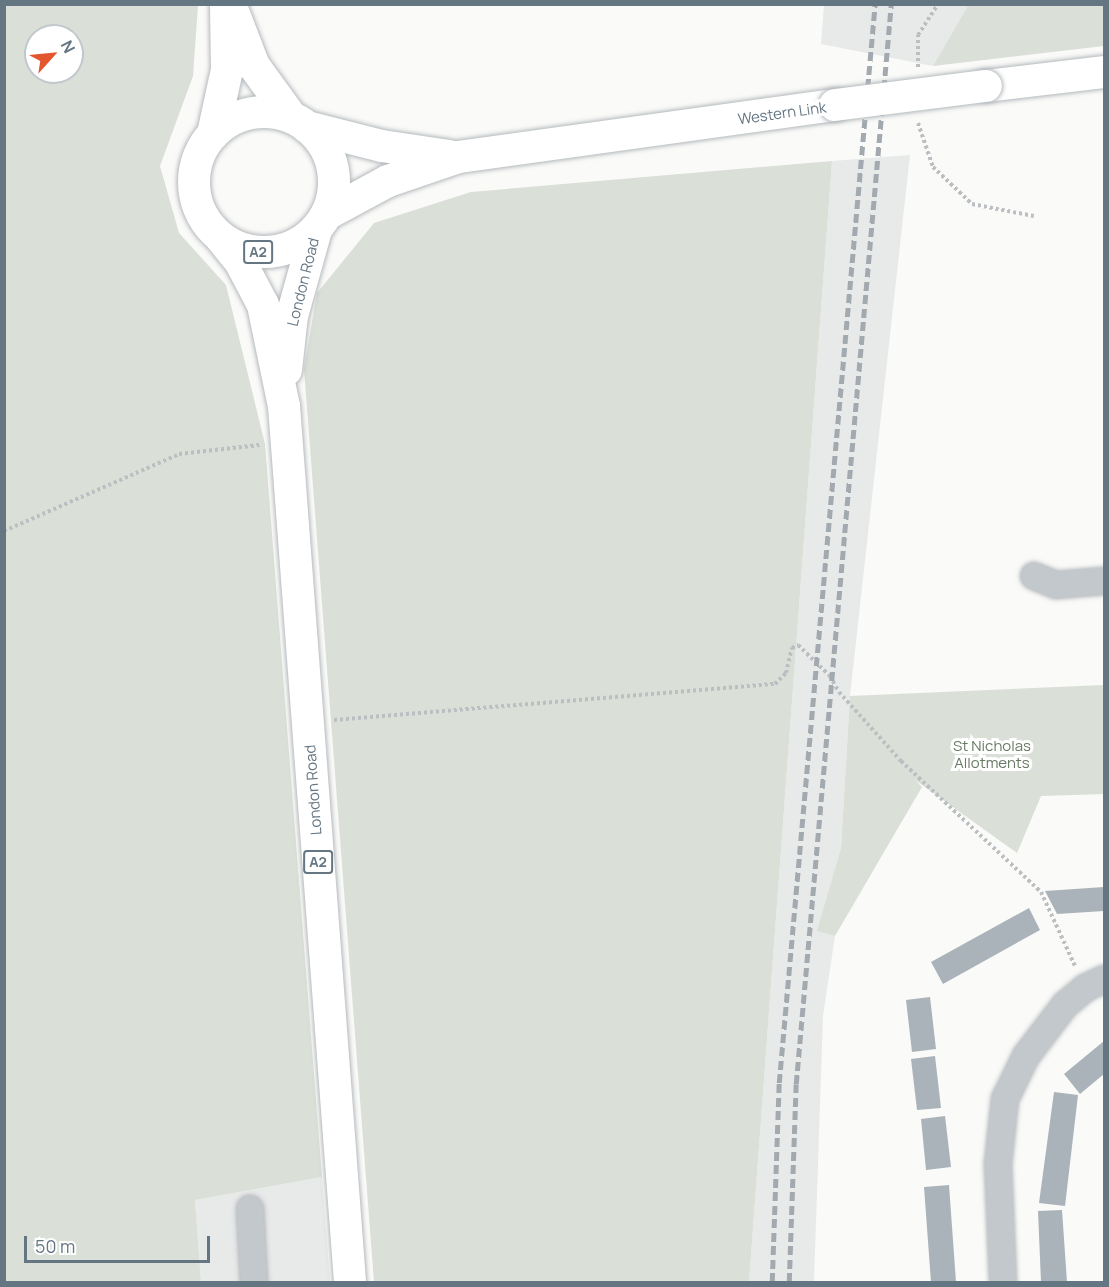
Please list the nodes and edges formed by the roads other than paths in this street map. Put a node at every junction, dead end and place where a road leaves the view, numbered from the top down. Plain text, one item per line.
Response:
1 (226, 4) edge
2 (231, 4) edge
3 (1104, 72) edge
4 (299, 122) junction
5 (213, 134) junction
6 (459, 158) junction
7 (321, 222) junction
8 (220, 238) junction
9 (284, 406) junction
10 (1034, 576) dead end
11 (1104, 581) edge
12 (1095, 984) edge
13 (250, 1209) dead end
14 (254, 1282) edge
15 (350, 1282) edge
16 (1002, 1282) edge

1 - 5 main road, London Road / A2
2 - 4 main road, London Road / A2
3 - 6 main road, Western Link, bridge
4 - 5 main road, London Road / A2
4 - 6 main road, Western Link
4 - 7 main road, London Road / A2
5 - 8 main road, London Road / A2
6 - 7 main road, Western Link
7 - 8 main road, London Road / A2
7 - 9 main road, London Road / A2
8 - 9 main road, London Road / A2
9 - 15 main road, London Road / A2
10 - 11 street
12 - 16 street
13 - 14 street

